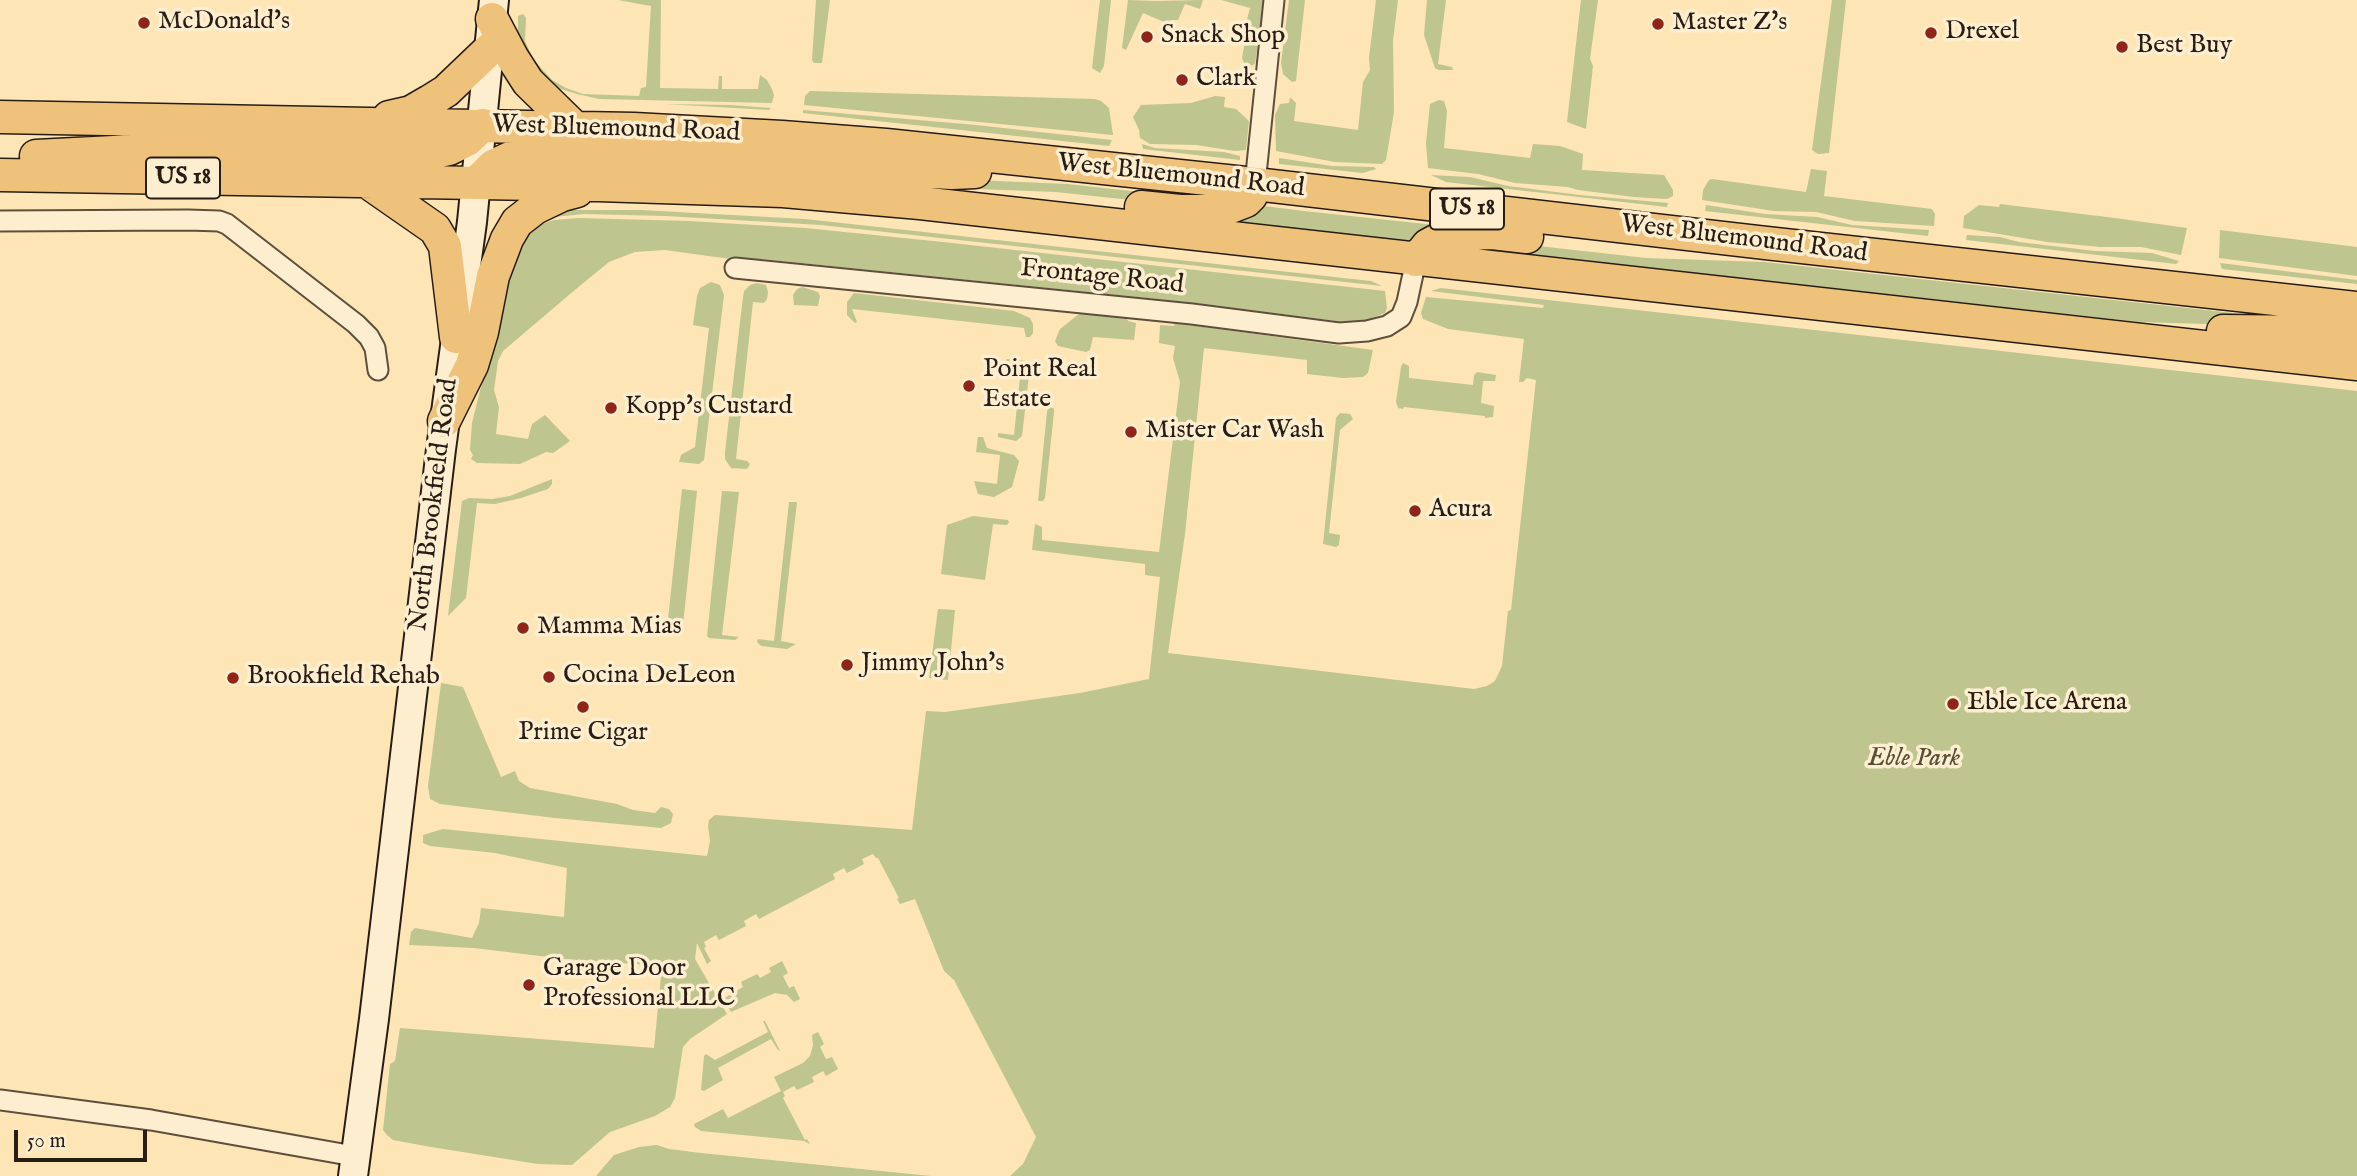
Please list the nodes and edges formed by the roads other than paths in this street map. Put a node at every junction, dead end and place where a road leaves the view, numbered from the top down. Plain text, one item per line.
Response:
1 (1274, 0) edge
2 (492, 22) edge
3 (0, 117) edge
4 (366, 123) junction
5 (483, 125) junction
6 (575, 128) junction
7 (0, 160) edge
8 (1074, 165) junction
9 (0, 175) edge
10 (366, 181) junction
11 (476, 183) junction
12 (1255, 184) junction
13 (598, 185) junction
14 (920, 203) junction
15 (0, 221) edge
16 (1766, 243) junction
17 (1416, 260) junction
18 (735, 268) dead end
19 (2357, 308) edge
20 (2357, 336) edge
21 (456, 337) junction
22 (2135, 339) junction
23 (2357, 364) edge
24 (378, 370) dead end
25 (444, 421) junction
26 (0, 1100) edge
27 (353, 1166) edge

1 - 12 street
2 - 4 main road
2 - 5 street, North Brookfield Road
2 - 6 main road
3 - 4 main road, West Bluemound Road / US 18
4 - 5 main road, West Bluemound Road / US 18
5 - 6 main road, West Bluemound Road / US 18
5 - 7 main road
5 - 11 street, North Brookfield Road
6 - 8 main road, West Bluemound Road / US 18
8 - 11 main road
8 - 12 main road, West Bluemound Road / US 18
9 - 10 main road, West Bluemound Road / US 18
10 - 11 main road, West Bluemound Road / US 18
10 - 21 main road
11 - 13 main road, West Bluemound Road / US 18
11 - 21 street, North Brookfield Road
12 - 14 main road
12 - 16 main road, West Bluemound Road / US 18
13 - 14 main road, West Bluemound Road / US 18
13 - 25 main road
14 - 17 main road, West Bluemound Road / US 18
15 - 24 street
16 - 17 main road
16 - 19 main road, West Bluemound Road / US 18
17 - 18 street, Frontage Road
17 - 22 main road, West Bluemound Road / US 18
20 - 22 main road
21 - 25 street, North Brookfield Road
22 - 23 main road, West Bluemound Road / US 18
25 - 27 street, North Brookfield Road
26 - 27 street

